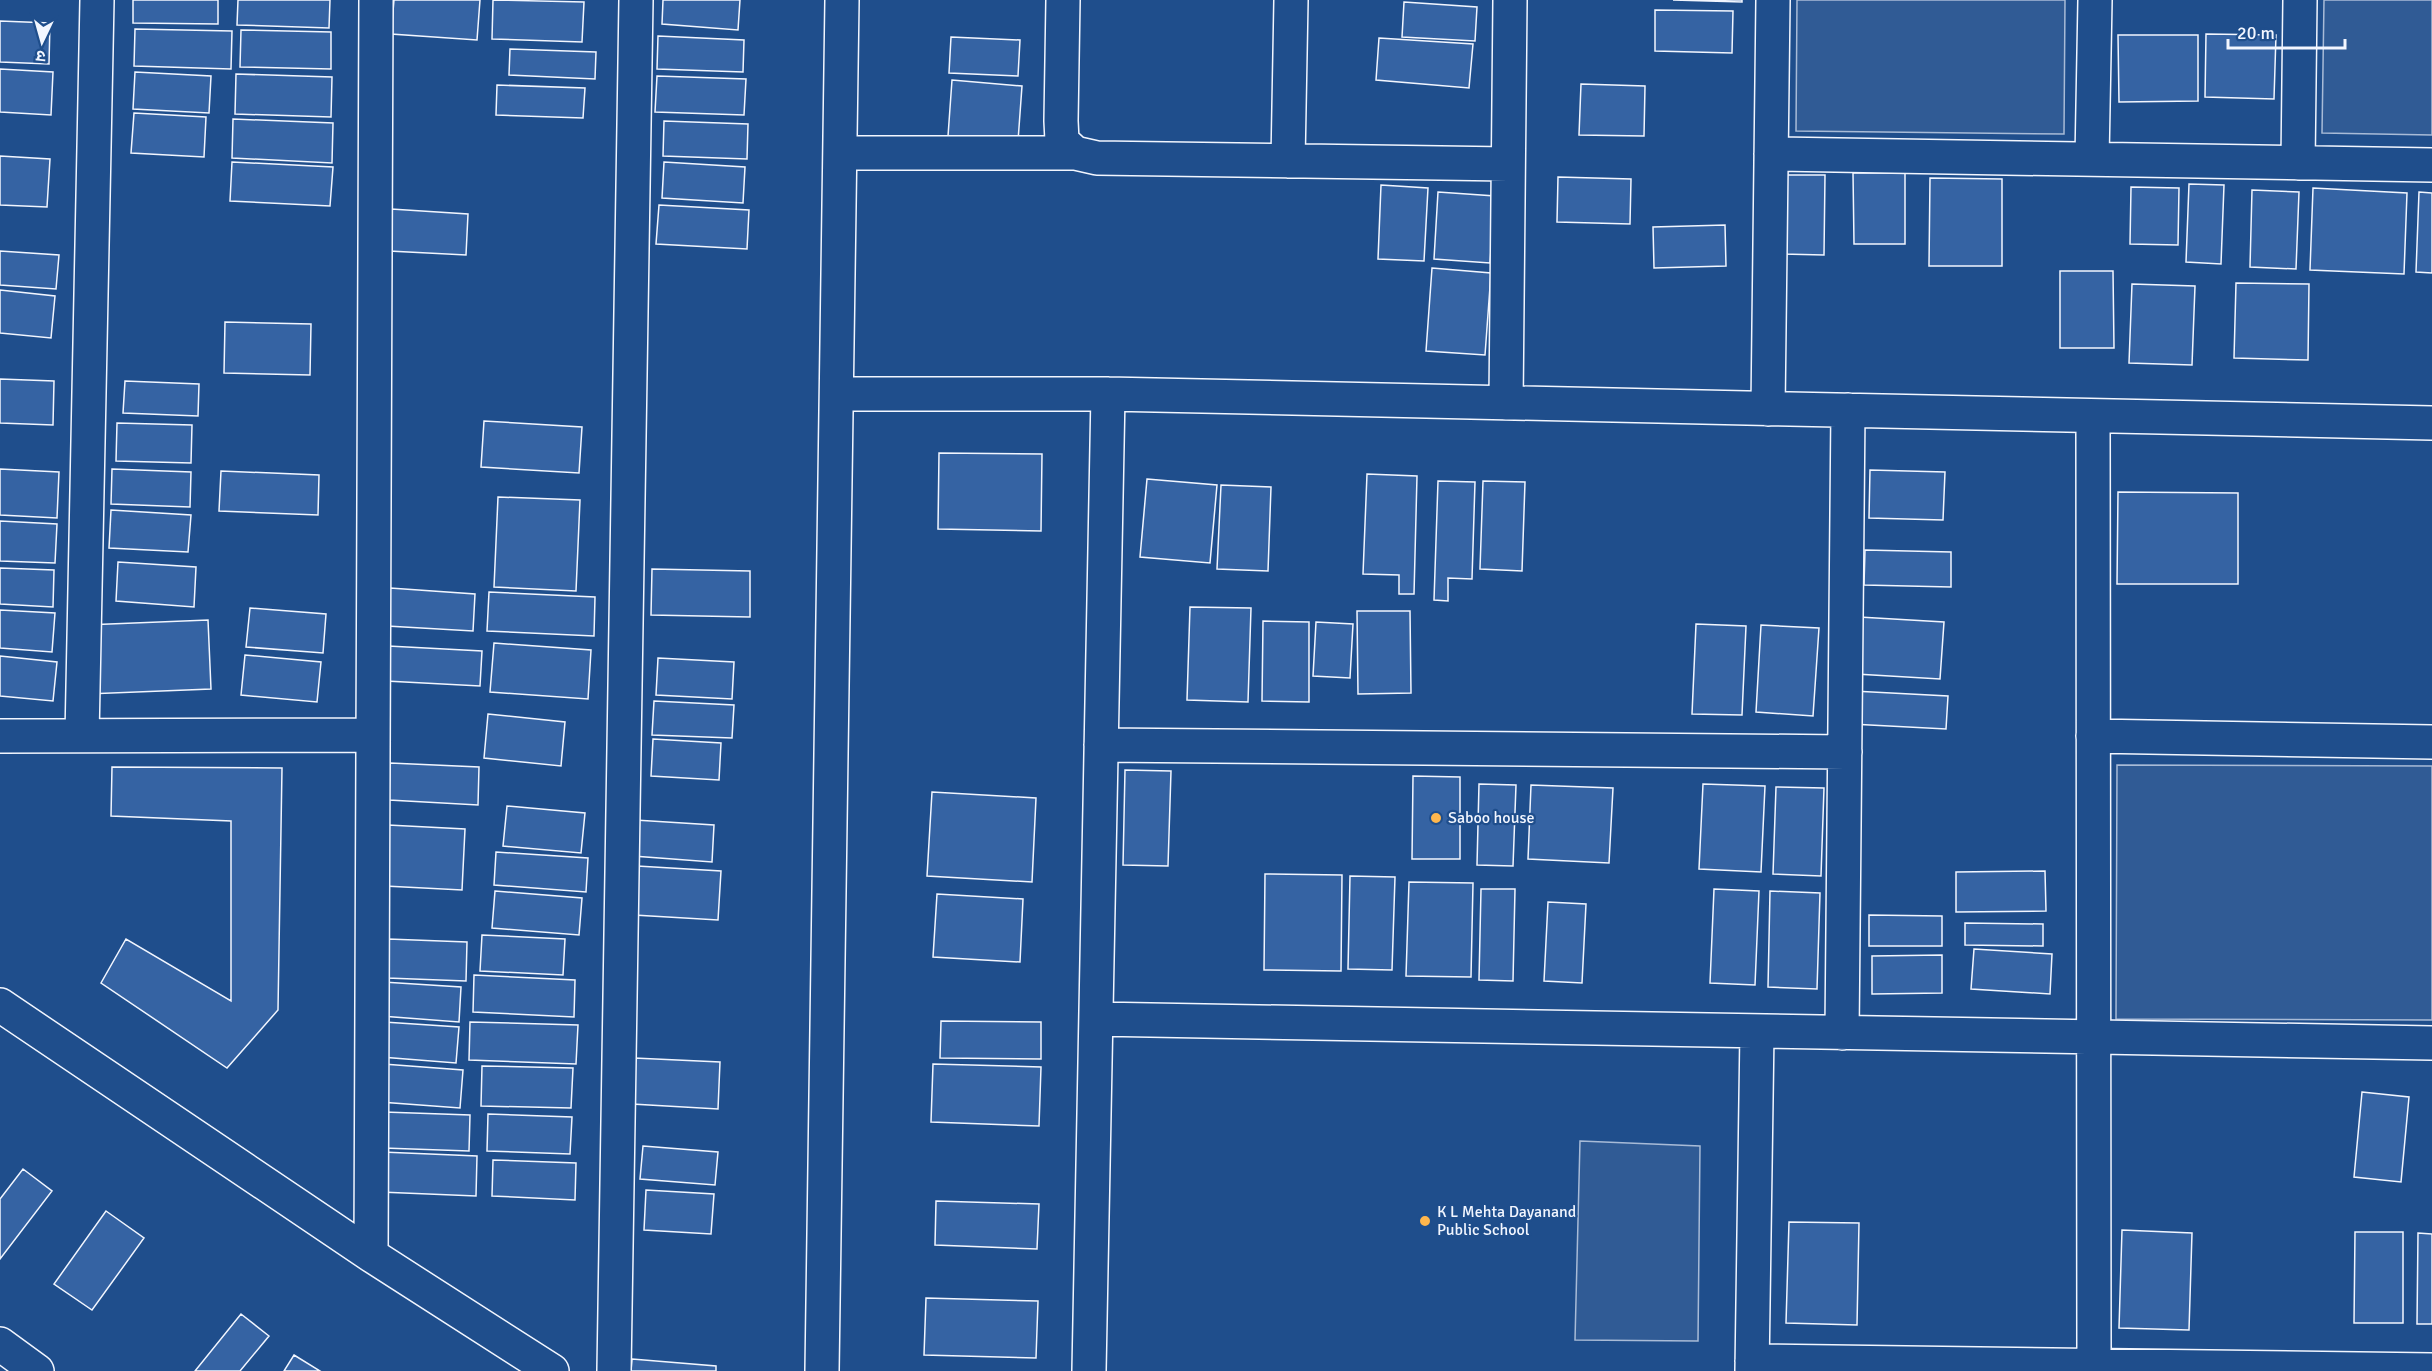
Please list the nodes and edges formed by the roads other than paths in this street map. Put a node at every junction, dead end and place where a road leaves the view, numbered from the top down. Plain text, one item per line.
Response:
1 (97, 0) edge
2 (376, 0) edge
3 (636, 0) edge
4 (843, 0) edge
5 (1063, 0) edge
6 (1291, 0) edge
7 (1510, 0) edge
8 (1773, 0) edge
9 (2095, 0) edge
10 (2300, 0) edge
11 (840, 153) junction
12 (1075, 153) junction
13 (1771, 154) junction
14 (2092, 159) junction
15 (1287, 161) junction
16 (2298, 163) junction
17 (1508, 164) junction
18 (2432, 165) edge
19 (837, 394) junction
20 (1108, 394) junction
21 (1506, 403) junction
22 (1768, 409) junction
23 (1848, 410) junction
24 (2093, 416) junction
25 (2432, 423) edge
26 (373, 735) junction
27 (0, 736) edge
28 (82, 736) junction
29 (2093, 736) junction
30 (2432, 742) edge
31 (1101, 745) junction
32 (1845, 752) junction
33 (0, 1005) edge
34 (1096, 1019) junction
35 (1757, 1031) junction
36 (1842, 1033) junction
37 (2093, 1037) junction
38 (2432, 1043) edge
39 (371, 1255) junction
40 (0, 1344) edge
41 (1752, 1366) edge
42 (2094, 1366) junction
43 (2432, 1370) edge
44 (37, 1371) edge
45 (552, 1371) edge
46 (614, 1371) edge
47 (822, 1371) edge
48 (1089, 1371) edge

1 - 28 street
2 - 26 street
3 - 46 street
4 - 11 street
5 - 12 street
6 - 15 street
7 - 17 street
8 - 13 street
9 - 14 street
10 - 16 street
11 - 12 street
11 - 19 street
12 - 15 street
13 - 14 street
13 - 22 street
14 - 16 street
15 - 17 street
16 - 18 street
17 - 21 street
19 - 20 street
19 - 47 street
20 - 21 street
20 - 31 street
21 - 22 street
22 - 23 street
23 - 24 street
23 - 32 street
24 - 25 street
24 - 29 street
26 - 28 street
26 - 39 street
27 - 28 street
29 - 30 street
29 - 37 street
31 - 32 street
31 - 34 street
32 - 36 street
33 - 39 street
34 - 35 street
34 - 48 street
35 - 36 street
35 - 41 street
36 - 37 street
37 - 38 street
37 - 42 street
39 - 45 street
40 - 44 street
41 - 42 street
42 - 43 street

